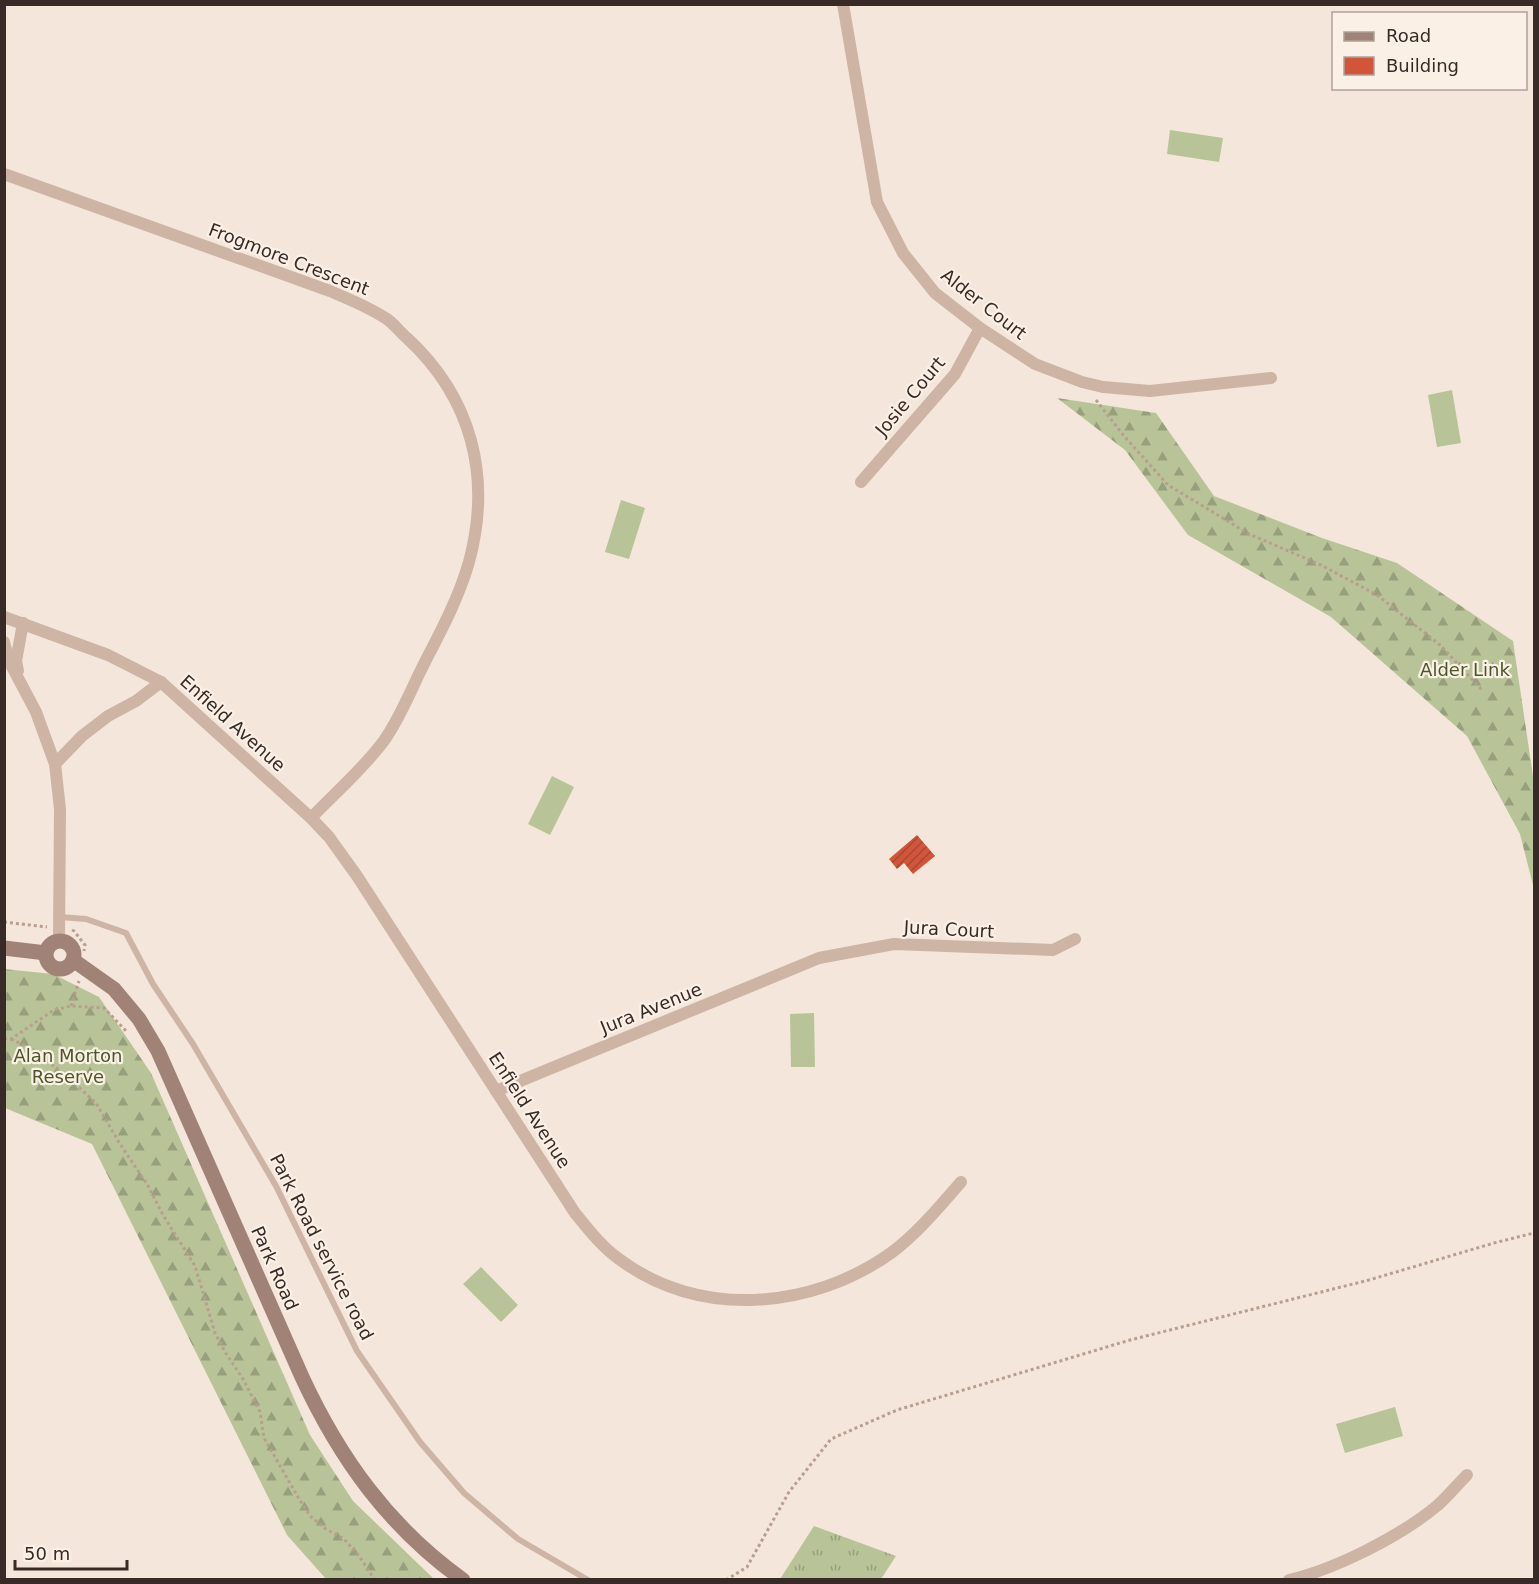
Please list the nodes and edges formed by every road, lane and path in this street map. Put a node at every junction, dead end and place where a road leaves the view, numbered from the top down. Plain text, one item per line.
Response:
1 (843, 4) edge
2 (4, 174) edge
3 (980, 328) junction
4 (1271, 378) dead end
5 (1082, 382) junction
6 (861, 482) dead end
7 (5, 617) edge
8 (23, 623) junction
9 (4, 637) edge
10 (4, 642) edge
11 (18, 675) junction
12 (161, 682) junction
13 (1483, 691) dead end
14 (55, 764) junction
15 (310, 818) junction
16 (60, 917) junction
17 (1075, 939) dead end
18 (59, 941) junction
19 (4, 948) edge
20 (46, 953) junction
21 (819, 958) joint
22 (73, 960) junction
23 (105, 1008) dead end
24 (4, 1039) edge
25 (11, 1039) junction
26 (496, 1091) junction
27 (961, 1182) dead end
28 (1534, 1233) edge
29 (1467, 1475) dead end
30 (733, 1578) edge
31 (375, 1580) edge
32 (463, 1580) edge
33 (588, 1580) edge
34 (726, 1580) edge
35 (1289, 1580) edge

1 - 3 street, Alder Court
2 - 15 street, Frogmore Crescent
3 - 5 street, Alder Court
3 - 6 street, Josie Court
4 - 5 street, Alder Court
5 - 13 path
7 - 8 street, Enfield Avenue
7 - 9 street, Enfield Avenue
8 - 11 street
8 - 12 street, Enfield Avenue
10 - 11 street
11 - 14 street
12 - 14 street, Enfield Avenue
12 - 15 street, Enfield Avenue
14 - 16 street
15 - 26 street, Enfield Avenue
16 - 18 street
16 - 33 lane, Park Road service road
17 - 21 street, Jura Court
18 - 20 street
18 - 22 street
19 - 20 street
20 - 22 street
21 - 26 street, Jura Avenue
22 - 32 street, Park Road
23 - 25 path
24 - 25 path
25 - 31 path
26 - 27 street, Enfield Avenue
28 - 30 path
29 - 35 street
30 - 34 path

